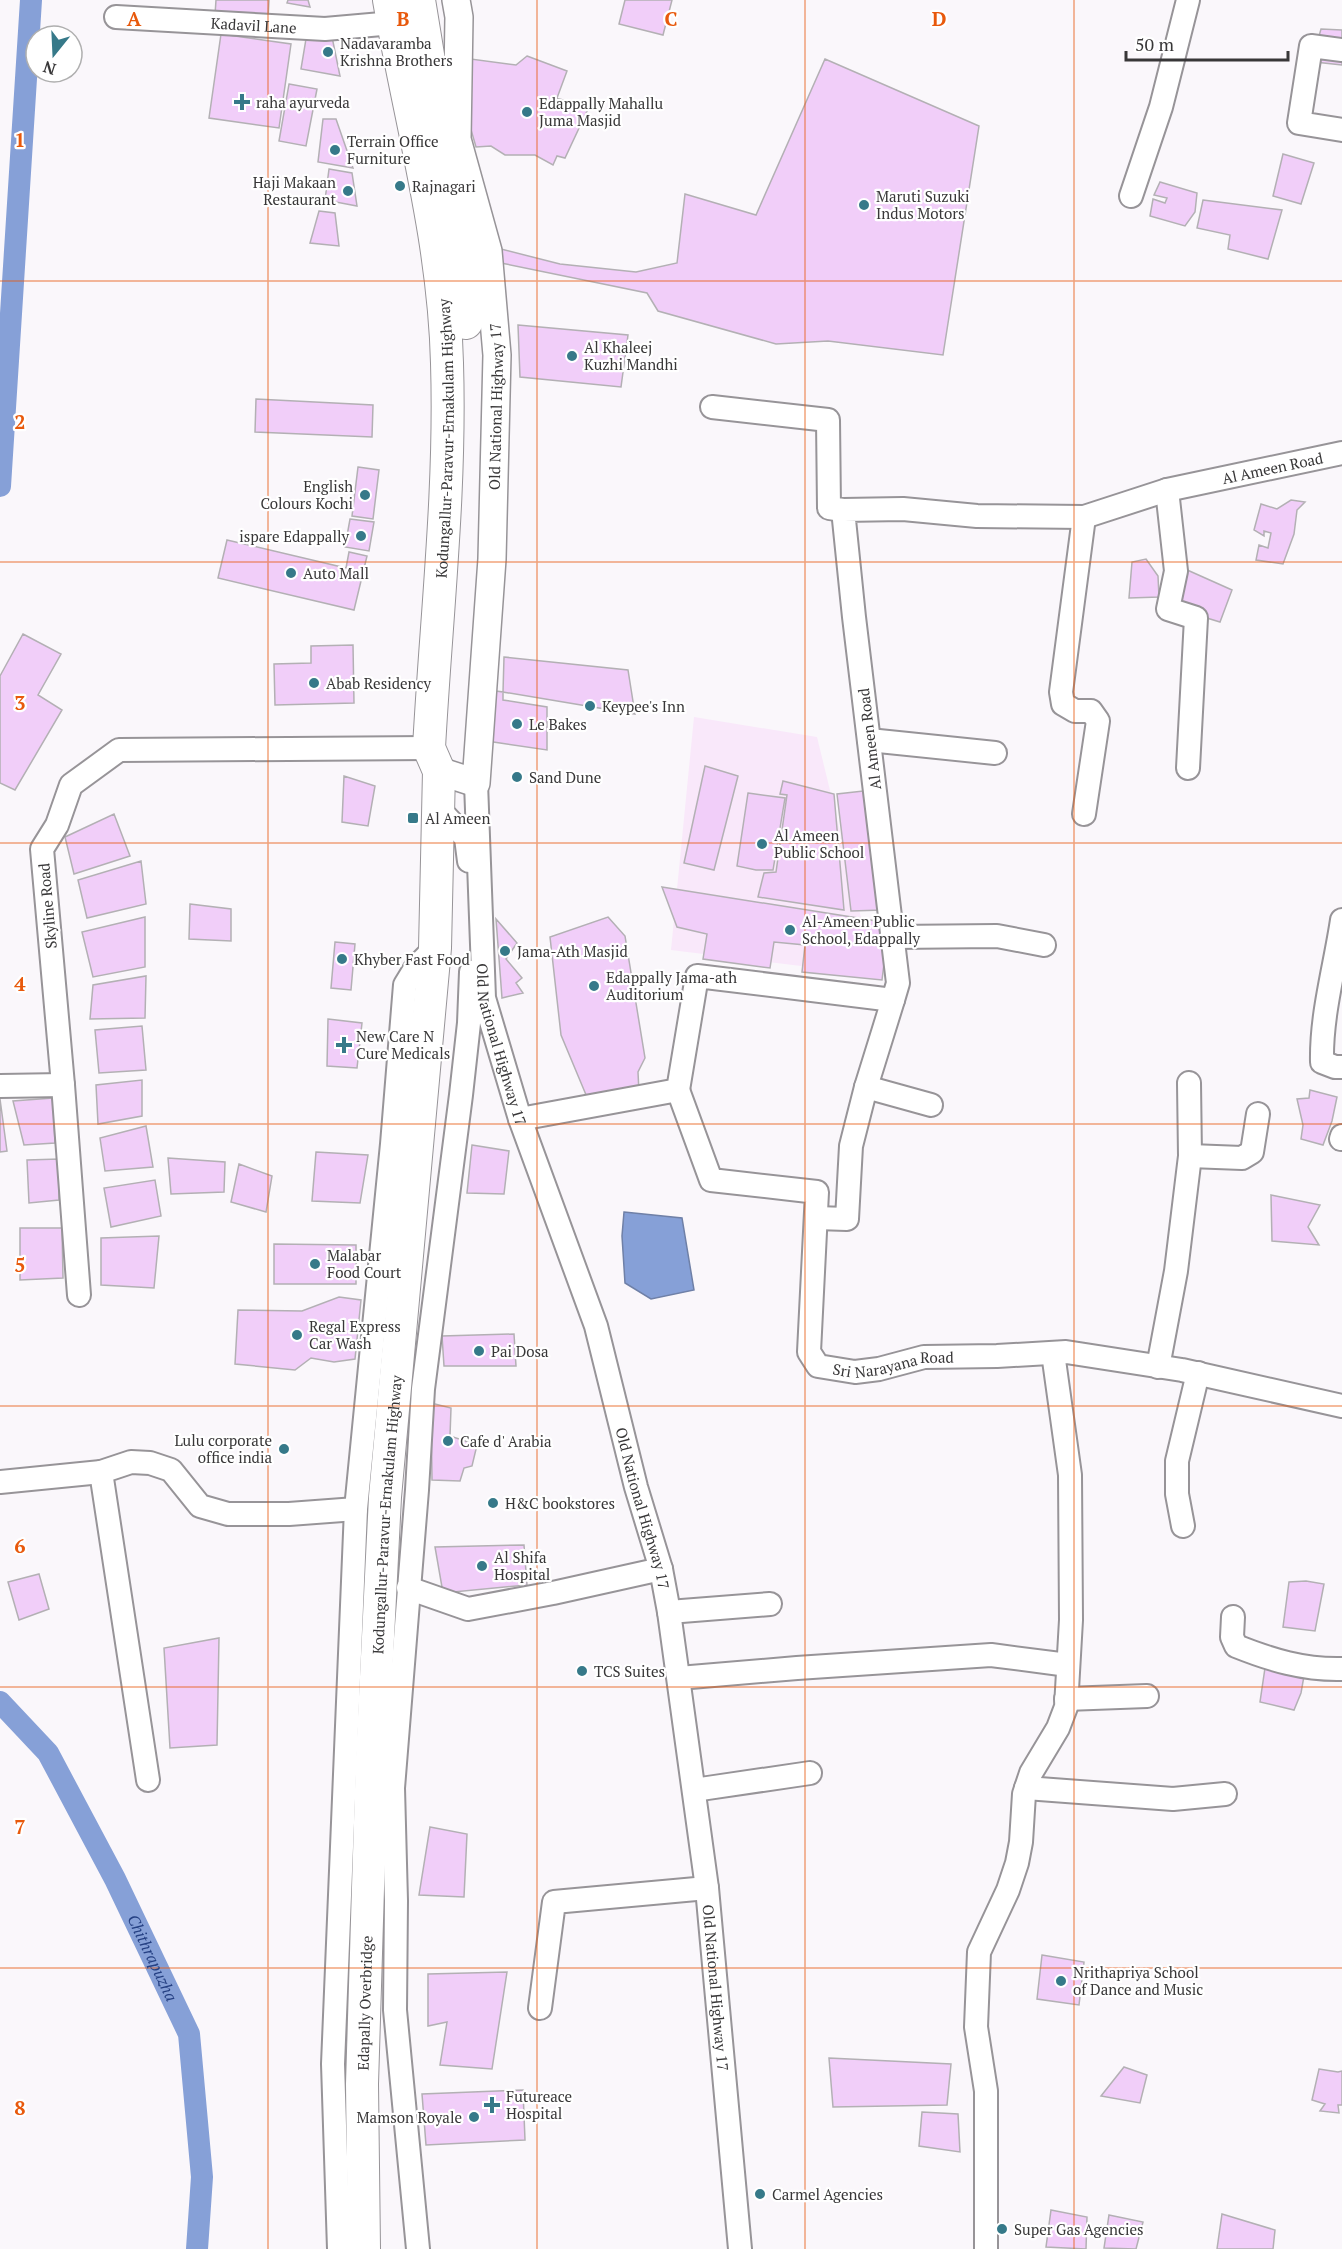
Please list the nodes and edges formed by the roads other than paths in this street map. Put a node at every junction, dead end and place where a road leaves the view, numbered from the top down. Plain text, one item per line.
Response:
1 (419, 0) edge
2 (456, 0) edge
3 (1188, 0) edge
4 (391, 12) edge
5 (116, 17) dead end
6 (1342, 50) edge
7 (1342, 130) edge
8 (451, 142) junction
9 (1131, 196) dead end
10 (712, 407) dead end
11 (1342, 453) edge
12 (1167, 490) junction
13 (843, 510) junction
14 (1084, 517) junction
15 (869, 740) junction
16 (995, 753) dead end
17 (434, 759) junction
18 (1188, 768) dead end
19 (476, 783) junction
20 (439, 809) junction
21 (1084, 814) dead end
22 (1342, 920) edge
23 (893, 937) junction
24 (1044, 945) dead end
25 (435, 948) junction
26 (893, 1000) junction
27 (1342, 1067) edge
28 (1189, 1083) dead end
29 (63, 1085) junction
30 (0, 1086) edge
31 (866, 1087) junction
32 (678, 1090) junction
33 (931, 1105) dead end
34 (1258, 1114) dead end
35 (520, 1119) junction
36 (1190, 1156) junction
37 (816, 1218) junction
38 (79, 1295) dead end
39 (1053, 1353) junction
40 (1158, 1367) junction
41 (1198, 1373) junction
42 (1342, 1406) edge
43 (101, 1472) junction
44 (0, 1482) edge
45 (356, 1509) junction
46 (1183, 1526) dead end
47 (661, 1569) junction
48 (408, 1588) junction
49 (770, 1604) dead end
50 (669, 1612) junction
51 (1233, 1617) dead end
52 (1068, 1665) junction
53 (1342, 1669) edge
54 (679, 1678) junction
55 (1147, 1696) dead end
56 (1066, 1699) junction
57 (372, 1757) joint
58 (810, 1773) dead end
59 (148, 1780) dead end
60 (1026, 1788) junction
61 (694, 1790) junction
62 (1225, 1794) dead end
63 (707, 1888) junction
64 (540, 2008) dead end
65 (339, 2249) edge
66 (364, 2249) edge
67 (418, 2249) edge
68 (740, 2249) edge
69 (986, 2249) edge

1 - 8 highway, Kodungallur-Paravur-Ernakulam Highway
2 - 8 main road, Old National Highway 17
3 - 9 street
4 - 5 street, Kadavil Lane
4 - 17 highway, Kodungallur-Paravur-Ernakulam Highway
6 - 7 street
8 - 17 highway, Kodungallur-Paravur-Ernakulam Highway
8 - 19 main road, Old National Highway 17
10 - 13 street
11 - 12 street, Al Ameen Road
12 - 14 street, Al Ameen Road
12 - 18 street
13 - 14 street, Al Ameen Road
13 - 15 street, Al Ameen Road
14 - 21 street
15 - 16 street
15 - 23 street, Al Ameen Road
17 - 19 main road
17 - 20 highway, Kodungallur-Paravur-Ernakulam Highway
17 - 29 street, Skyline Road
19 - 35 street, Old National Highway 17
20 - 25 highway, Kodungallur-Paravur-Ernakulam Highway
20 - 48 street
22 - 27 street
23 - 24 street
23 - 26 street, Al Ameen Road
25 - 45 street
25 - 57 highway, Kodungallur-Paravur-Ernakulam Highway
26 - 31 street, Al Ameen Road
26 - 32 street
28 - 36 street
29 - 30 street
29 - 38 street, Skyline Road
31 - 33 street
31 - 37 street, Al Ameen Road
32 - 35 street
32 - 37 street, Sri Narayana Road
34 - 36 street
35 - 47 street, Old National Highway 17
36 - 40 street
37 - 39 street, Sri Narayana Road
39 - 40 street, Sri Narayana Road
39 - 52 street
40 - 41 street, Sri Narayana Road
41 - 42 street, Sri Narayana Road
41 - 46 street
43 - 44 street
43 - 45 street
43 - 59 street
45 - 65 street
47 - 48 street
47 - 50 street, Old National Highway 17
48 - 67 street
49 - 50 street
50 - 54 street, Old National Highway 17
51 - 53 street
52 - 54 street
52 - 56 street
54 - 61 street, Old National Highway 17
55 - 56 street
56 - 60 street
57 - 66 highway, Edapally Overbridge
58 - 61 street
60 - 62 street
60 - 69 street
61 - 63 street, Old National Highway 17
63 - 64 street
63 - 68 street, Old National Highway 17

